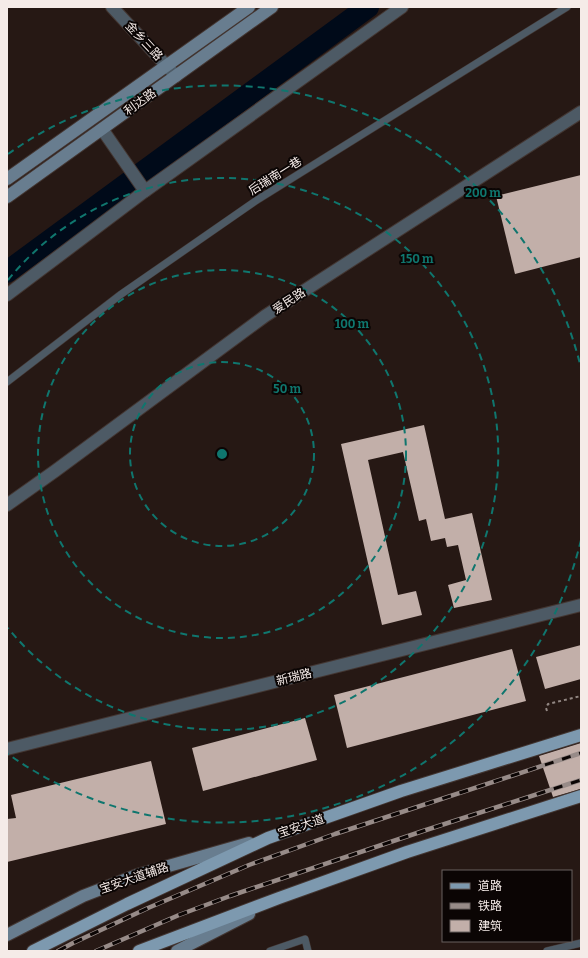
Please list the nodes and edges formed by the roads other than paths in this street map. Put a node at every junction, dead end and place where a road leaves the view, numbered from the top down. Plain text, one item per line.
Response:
1 (112, 7) edge
2 (249, 7) edge
3 (272, 7) edge
4 (402, 7) edge
5 (567, 7) edge
6 (167, 65) junction
7 (176, 76) junction
8 (581, 112) edge
9 (102, 129) junction
10 (7, 179) edge
11 (145, 191) junction
12 (7, 197) edge
13 (7, 295) edge
14 (7, 382) edge
15 (7, 505) edge
16 (581, 606) edge
17 (581, 735) edge
18 (7, 749) edge
19 (581, 796) edge
20 (268, 838) junction
21 (279, 898) junction
22 (7, 935) edge
23 (581, 943) edge
24 (34, 951) edge
25 (139, 951) edge
26 (177, 951) edge
27 (270, 951) edge
28 (308, 951) edge
29 (548, 951) edge

1 - 6 street, 金乡三路
2 - 6 street, 利达路
3 - 7 street, 利达路
4 - 11 street
5 - 14 lane, 后瑞南一巷
6 - 7 street, 金乡三路
6 - 10 street, 利达路
7 - 9 street, 利达路
8 - 15 street, 爱民路
9 - 11 street
9 - 12 street, 利达路
11 - 13 street
16 - 18 street, 新瑞路
17 - 20 main road, 宝安大道
19 - 21 main road
20 - 22 street, 宝安大道辅路
20 - 24 main road, 宝安大道
21 - 25 main road
21 - 26 street
23 - 29 lane
27 - 28 lane

